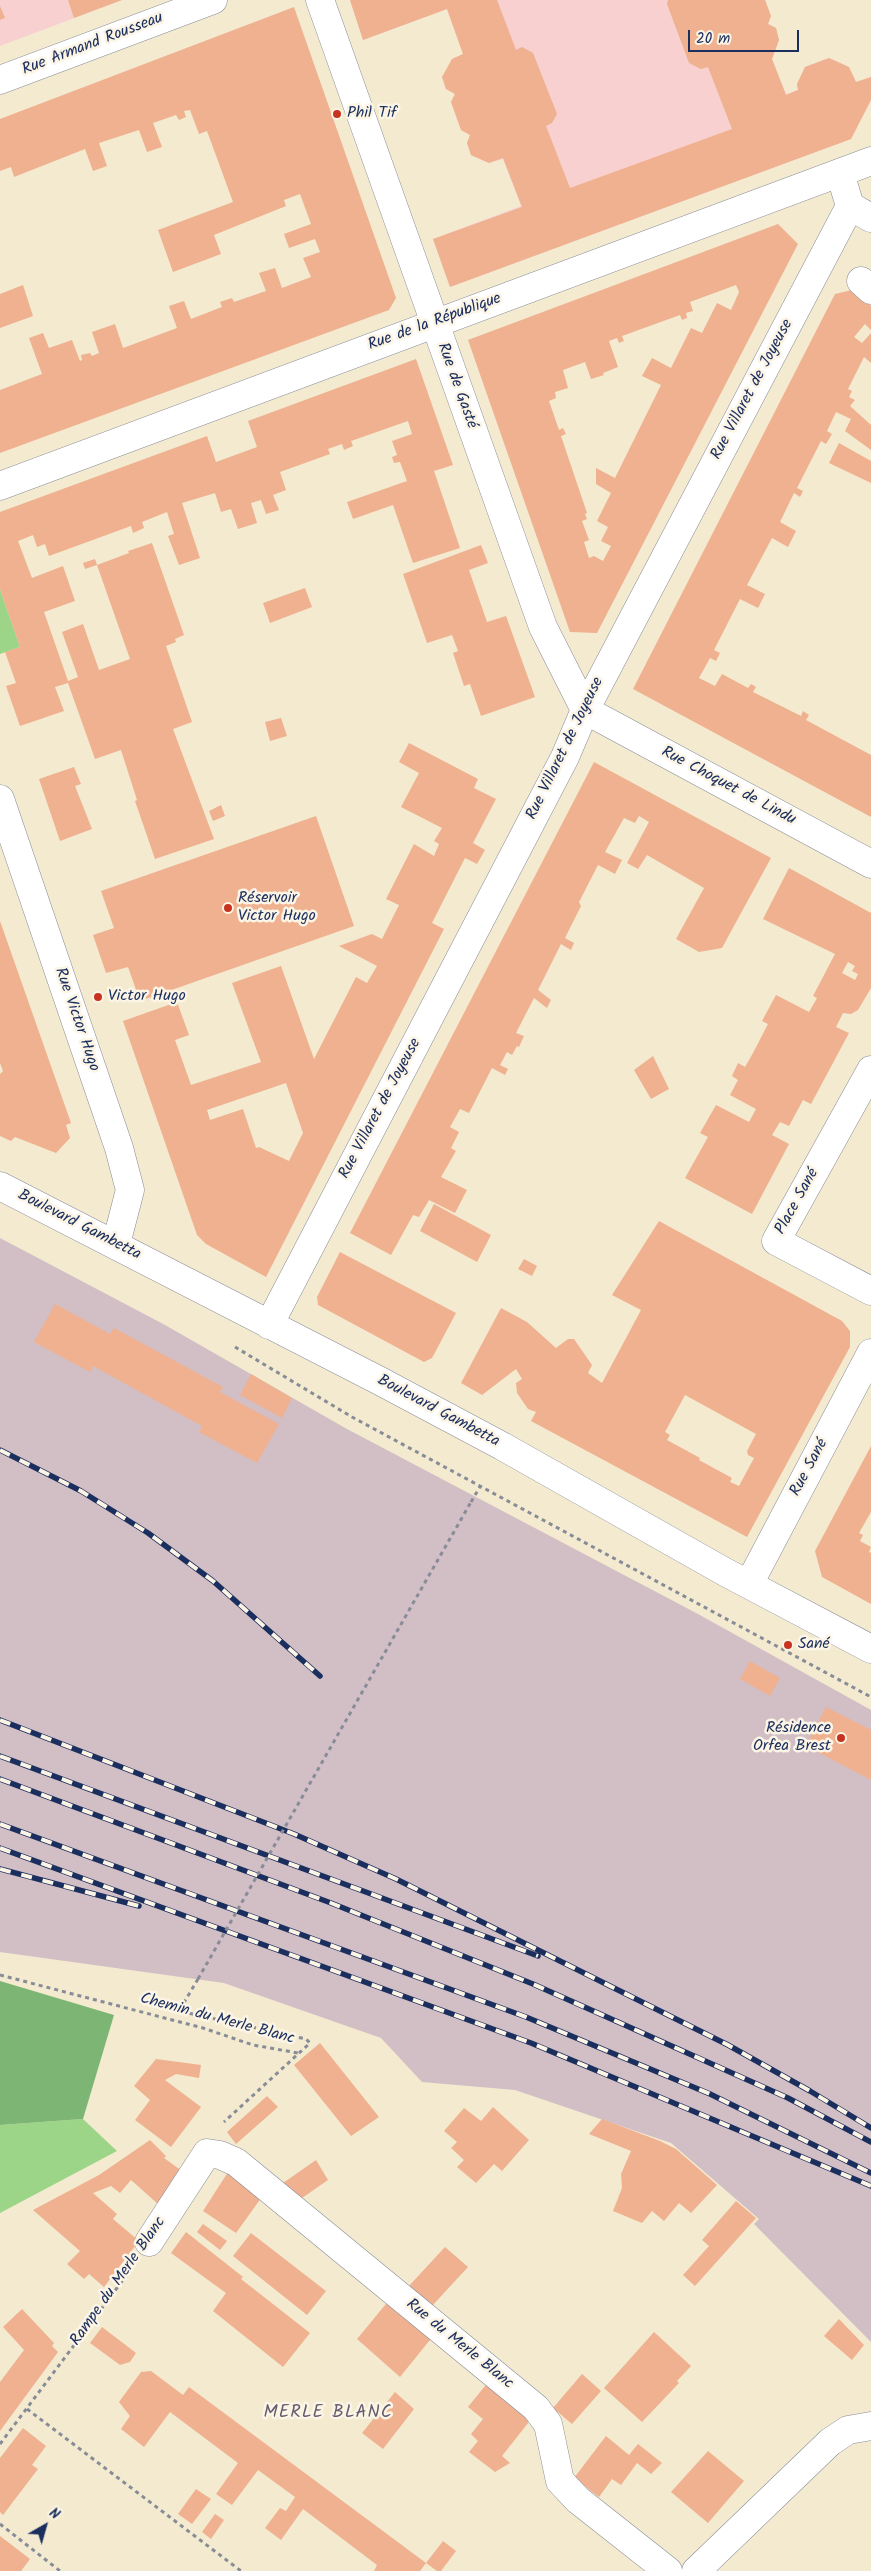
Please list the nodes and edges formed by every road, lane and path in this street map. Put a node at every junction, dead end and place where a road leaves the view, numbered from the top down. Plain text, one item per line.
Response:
1 (213, 0) edge
2 (320, 0) edge
3 (0, 80) edge
4 (871, 161) edge
5 (840, 173) junction
6 (861, 212) edge
7 (434, 323) junction
8 (0, 486) edge
9 (585, 710) junction
10 (0, 799) edge
11 (871, 864) edge
12 (871, 1070) edge
13 (0, 1186) edge
14 (116, 1244) junction
15 (871, 1291) edge
16 (270, 1325) junction
17 (234, 1346) dead end
18 (871, 1352) edge
19 (481, 1485) junction
20 (749, 1584) junction
21 (871, 1649) edge
22 (871, 1698) edge
23 (0, 1975) edge
24 (298, 2053) junction
25 (207, 2154) junction
26 (149, 2242) joint
27 (27, 2409) junction
28 (871, 2426) edge
29 (0, 2444) edge
30 (0, 2524) edge
31 (60, 2571) edge
32 (241, 2571) edge
33 (668, 2571) edge
34 (696, 2571) edge

1 - 3 street, Rue Armand Rousseau
2 - 7 street, Rue de Gasté
4 - 5 street, Rue de la République
5 - 6 street, Rue Villaret de Joyeuse
5 - 7 street, Rue de la République
6 - 9 street, Rue Villaret de Joyeuse
7 - 8 street, Rue de la République
7 - 9 street, Rue de Gasté
9 - 11 street, Rue Choquet de Lindu
9 - 16 street, Rue Villaret de Joyeuse
10 - 14 street, Rue Victor Hugo
12 - 15 street, Place Sané
13 - 14 street, Boulevard Gambetta
14 - 16 street, Boulevard Gambetta
16 - 20 street, Boulevard Gambetta
17 - 19 path
18 - 20 street, Rue Sané
19 - 22 path
19 - 24 path, bridge
20 - 21 street, Boulevard Gambetta
23 - 24 path, Chemin du Merle Blanc
24 - 25 path, Chemin du Merle Blanc
25 - 26 street, Rampe du Merle Blanc
25 - 33 street, Rue du Merle Blanc
26 - 27 path, Rampe du Merle Blanc
27 - 29 path, Rampe du Merle Blanc
27 - 32 path
28 - 34 street
30 - 31 path

